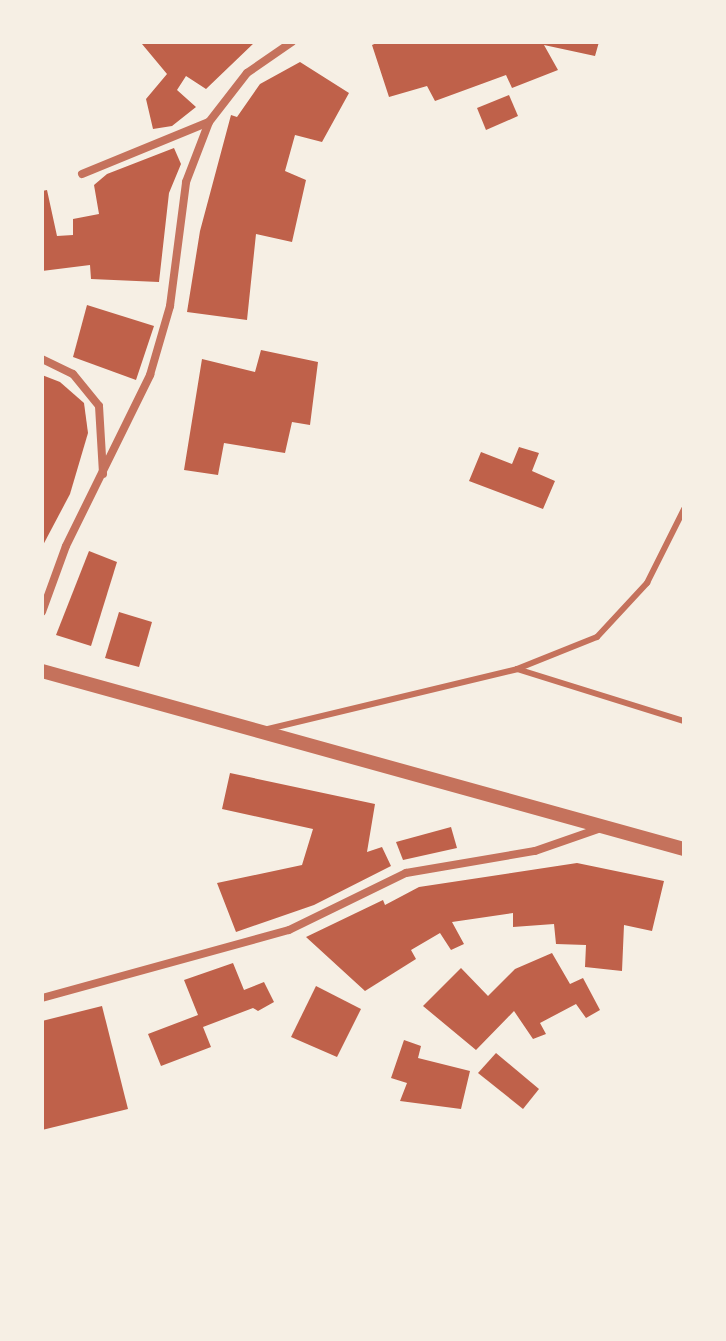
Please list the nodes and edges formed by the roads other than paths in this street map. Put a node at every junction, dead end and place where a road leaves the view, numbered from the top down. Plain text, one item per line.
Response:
1 (292, 42) edge
2 (209, 122) junction
3 (82, 174) dead end
4 (42, 359) edge
5 (103, 475) junction
6 (684, 509) edge
7 (42, 612) edge
8 (517, 669) junction
9 (42, 671) edge
10 (684, 721) edge
11 (264, 730) junction
12 (606, 826) junction
13 (684, 849) edge
14 (42, 998) edge

1 - 2 street
2 - 3 street
2 - 5 street
4 - 5 street
5 - 7 street
6 - 8 lane
8 - 10 lane
8 - 11 lane
9 - 11 street
11 - 12 street
12 - 13 street
12 - 14 street

